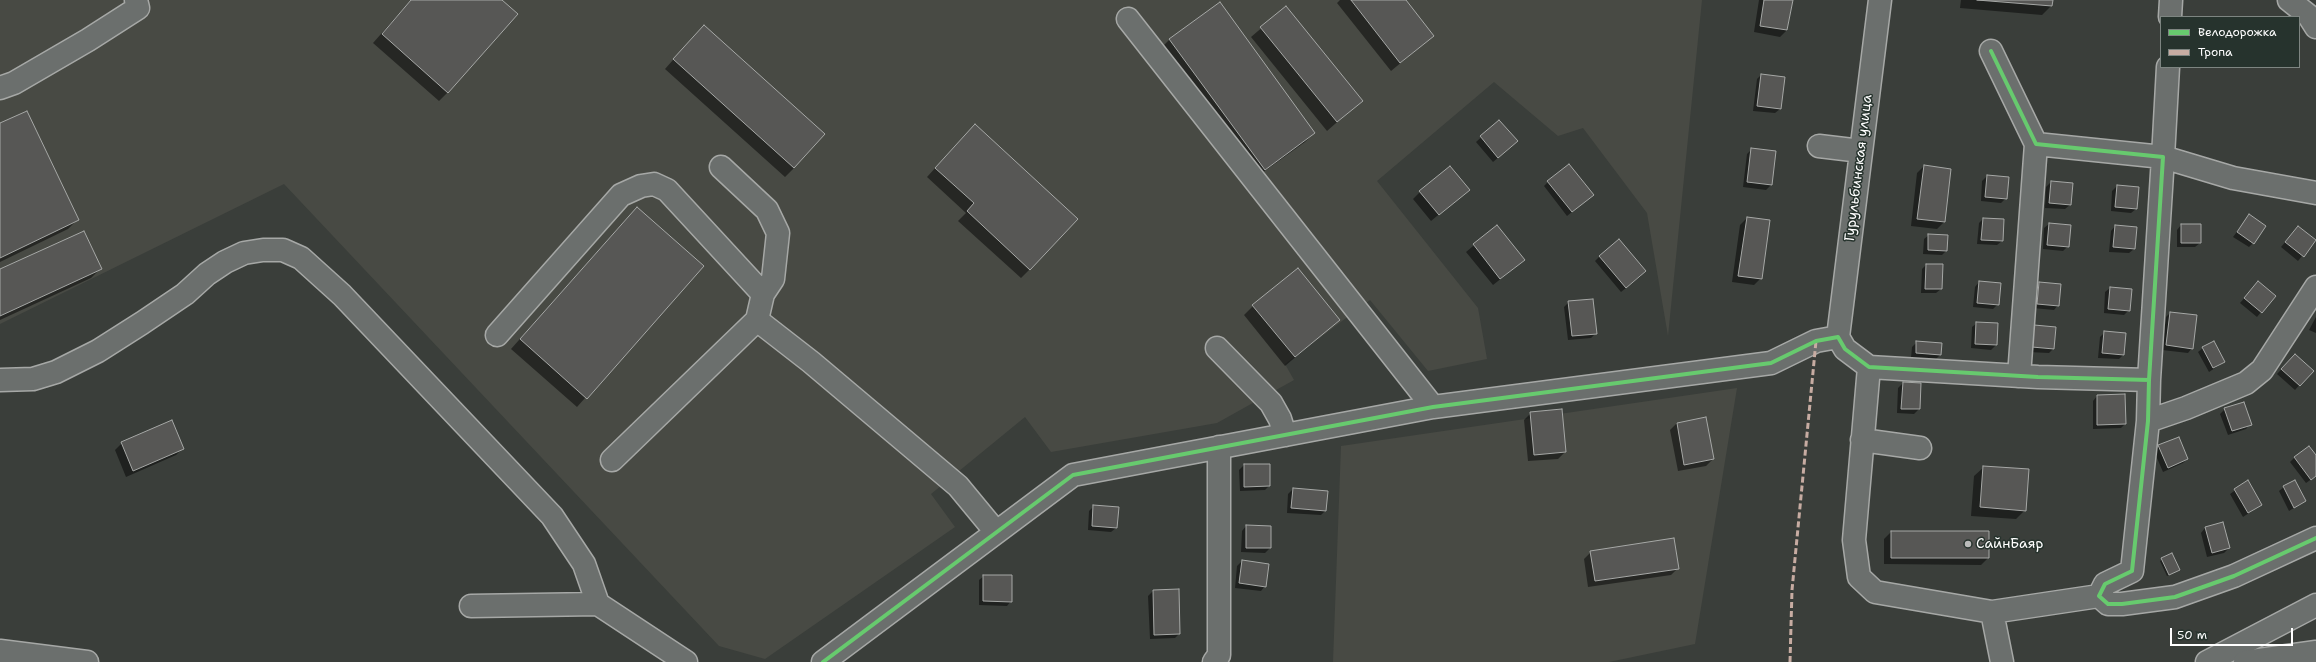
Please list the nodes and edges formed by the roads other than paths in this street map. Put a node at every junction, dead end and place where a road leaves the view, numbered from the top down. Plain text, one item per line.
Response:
1 (136, 0) edge
2 (1880, 0) edge
3 (2171, 0) edge
4 (2289, 0) edge
5 (2170, 16) edge
6 (1128, 19) dead end
7 (2316, 27) edge
8 (1991, 50) dead end
9 (2168, 68) edge
10 (0, 88) edge
11 (2036, 144) junction
12 (1819, 146) dead end
13 (1861, 151) junction
14 (2163, 157) junction
15 (721, 167) dead end
16 (2316, 193) edge
17 (2316, 287) edge
18 (763, 294) junction
19 (757, 320) junction
20 (497, 335) dead end
21 (1838, 337) junction
22 (1217, 348) dead end
23 (1869, 367) junction
24 (2019, 376) junction
25 (0, 380) edge
26 (2149, 380) junction
27 (1433, 407) junction
28 (2148, 421) junction
29 (1285, 435) junction
30 (1862, 440) junction
31 (1219, 447) junction
32 (1920, 448) dead end
33 (612, 460) dead end
34 (996, 532) junction
35 (2316, 538) edge
36 (2099, 596) junction
37 (598, 604) junction
38 (2316, 605) edge
39 (471, 606) dead end
40 (1992, 612) junction
41 (0, 651) edge
42 (2316, 652) edge
43 (87, 662) edge
44 (686, 662) edge
45 (823, 662) edge
46 (1214, 662) edge
47 (2002, 662) edge
48 (2207, 662) edge
49 (2245, 662) edge

1 - 10 main road
2 - 13 main road, Гурульбинская улица
3 - 5 main road
4 - 7 main road
6 - 27 main road
8 - 11 main road
9 - 14 main road
11 - 14 main road
11 - 24 main road
12 - 13 main road
13 - 21 main road, Гурульбинская улица
14 - 16 main road
14 - 26 main road
15 - 18 main road
17 - 28 main road
18 - 19 main road
18 - 20 main road
19 - 33 main road
19 - 34 main road
21 - 23 main road
21 - 27 main road
22 - 29 main road
23 - 24 main road
23 - 30 main road
24 - 26 main road
25 - 37 main road
26 - 28 main road
27 - 29 main road
28 - 36 main road
29 - 31 main road
30 - 32 main road
30 - 40 main road
31 - 34 main road
31 - 46 main road
34 - 45 main road
35 - 36 main road
36 - 40 main road
37 - 39 main road
37 - 44 main road
38 - 48 main road
40 - 47 main road
41 - 43 main road
42 - 49 main road

